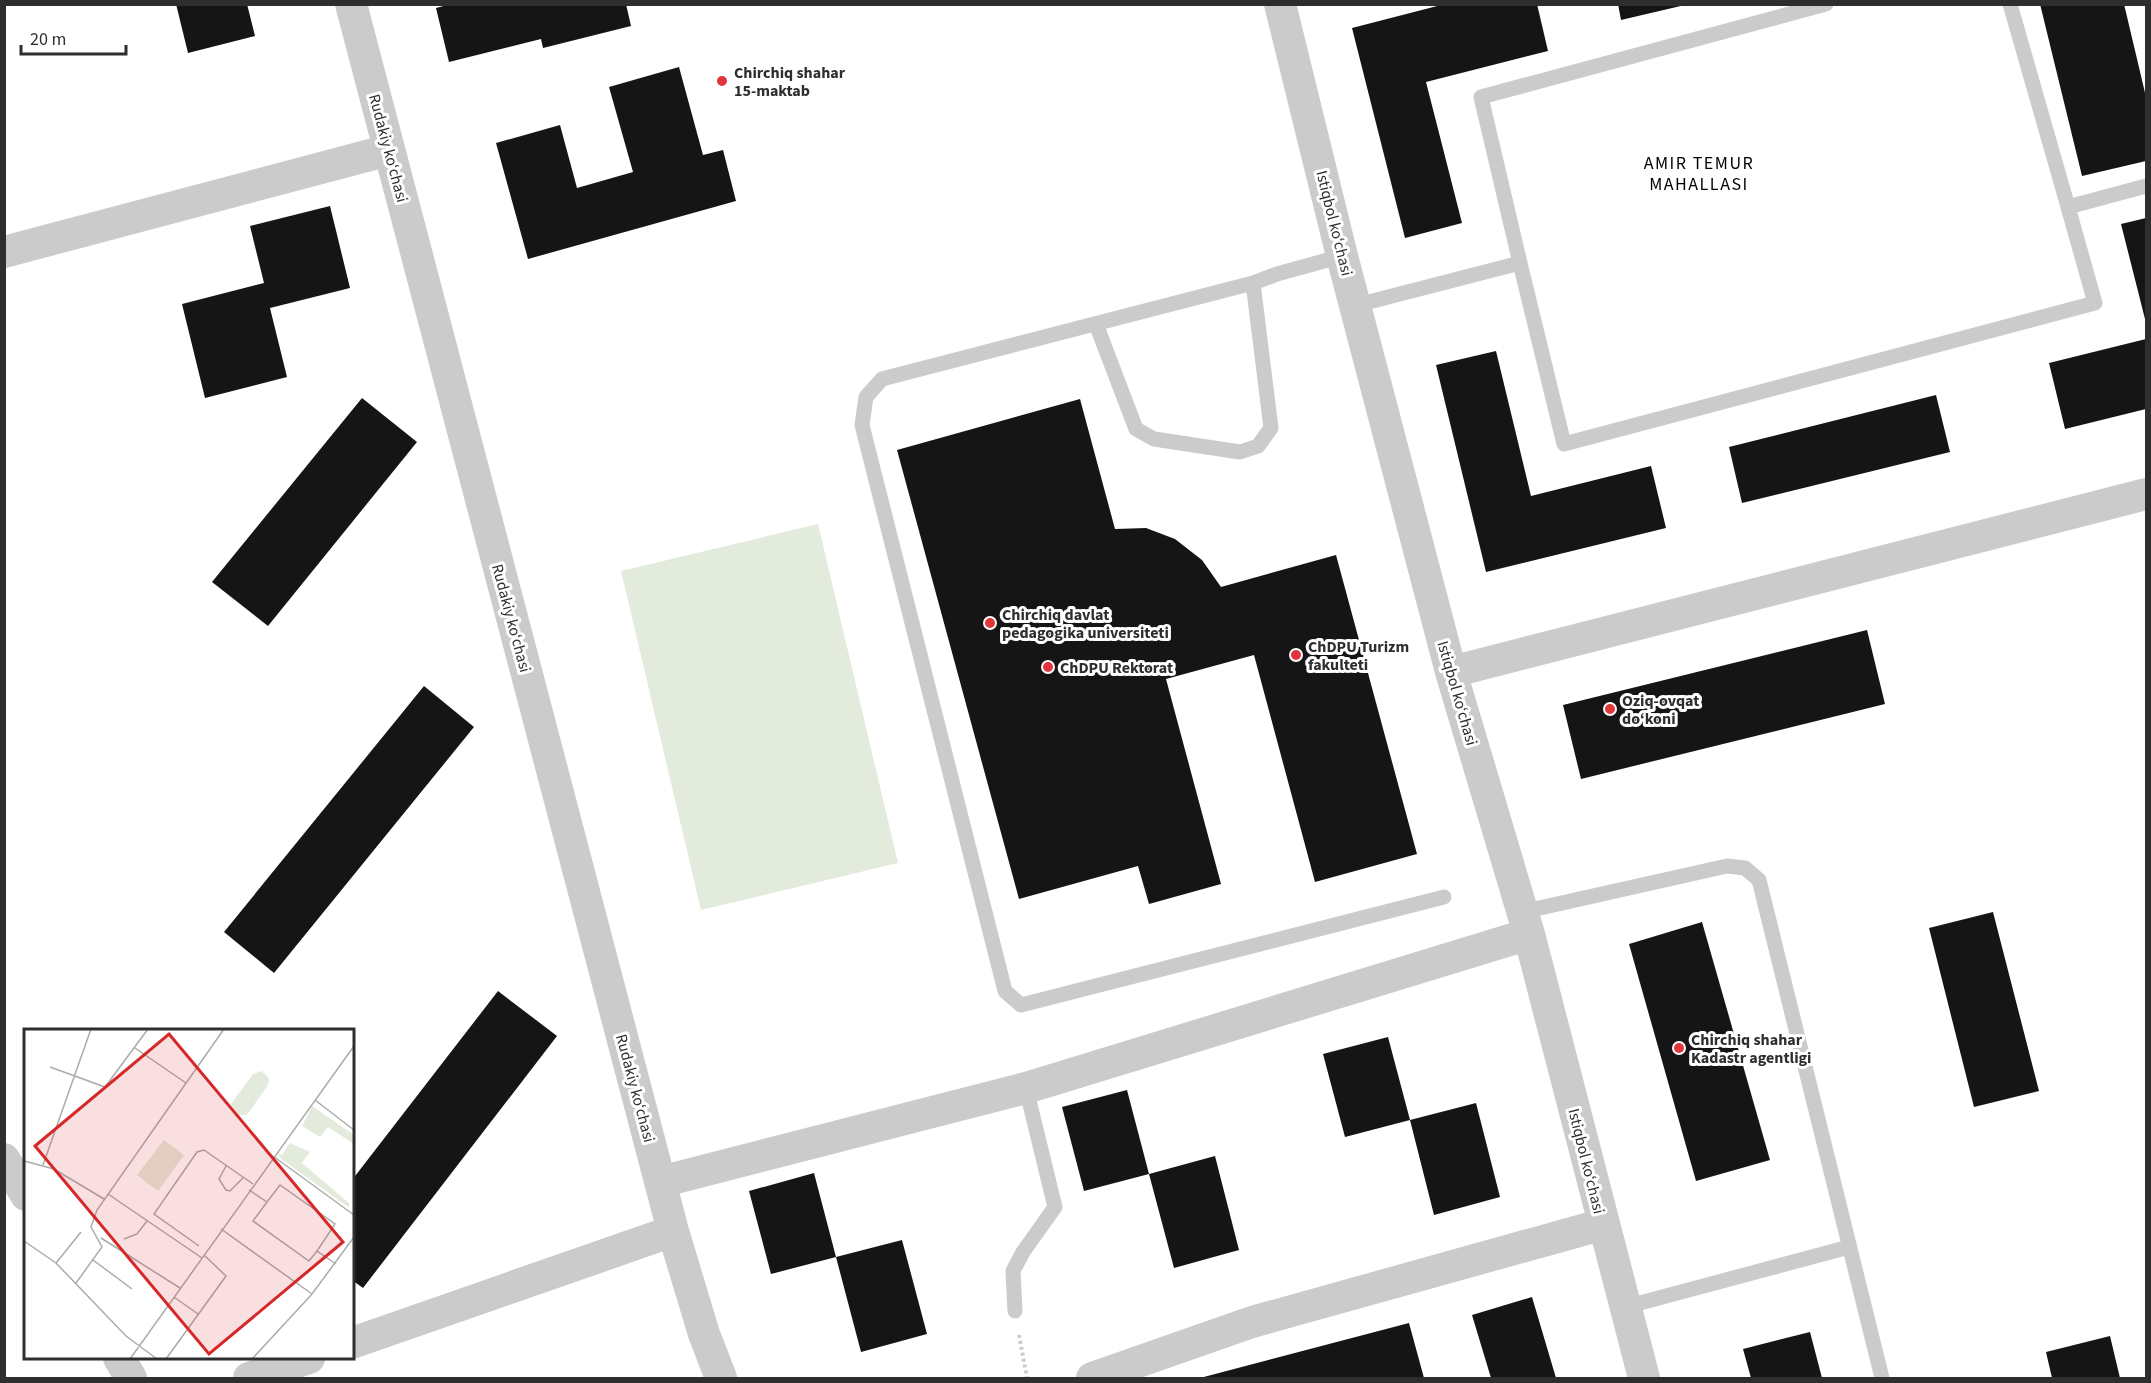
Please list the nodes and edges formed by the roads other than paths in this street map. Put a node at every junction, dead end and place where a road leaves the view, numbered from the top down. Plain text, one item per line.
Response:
1 (351, 4) edge
2 (1280, 4) edge
3 (1826, 4) edge
4 (2010, 4) edge
5 (389, 150) junction
6 (2146, 186) edge
7 (2068, 207) junction
8 (4, 252) edge
9 (1342, 256) junction
10 (1520, 263) junction
11 (1253, 283) junction
12 (1357, 305) junction
13 (1096, 324) junction
14 (2146, 494) edge
15 (1451, 672) junction
16 (1444, 897) dead end
17 (1526, 923) junction
18 (1026, 1088) junction
19 (4, 1159) edge
20 (660, 1182) junction
21 (24, 1192) edge
22 (1604, 1224) junction
23 (673, 1231) junction
24 (1849, 1247) junction
25 (1625, 1307) junction
26 (1015, 1311) road end
27 (354, 1341) edge
28 (120, 1359) edge
29 (306, 1359) edge
30 (131, 1378) edge
31 (249, 1378) edge
32 (721, 1378) edge
33 (1092, 1378) edge
34 (1644, 1378) edge
35 (1882, 1378) edge

1 - 5 street, Rudakiy ko‘chasi
2 - 9 street, Istiqbol ko‘chasi
3 - 10 lane
4 - 7 lane
5 - 8 street
5 - 20 street, Rudakiy ko‘chasi
6 - 7 lane
7 - 10 lane
9 - 11 lane
9 - 12 street, Istiqbol ko‘chasi
10 - 12 lane
11 - 13 lane
11 - 13 lane
12 - 15 street, Istiqbol ko‘chasi
13 - 16 lane
14 - 15 street
15 - 17 street, Istiqbol ko‘chasi
17 - 18 street
17 - 22 street, Istiqbol ko‘chasi
17 - 24 lane
18 - 20 street
18 - 26 lane
19 - 21 street
20 - 23 street, Rudakiy ko‘chasi
22 - 25 street, Istiqbol ko‘chasi
22 - 33 street
23 - 27 street
23 - 32 street, Rudakiy ko‘chasi
24 - 25 lane
24 - 35 lane
25 - 34 street, Istiqbol ko‘chasi
28 - 30 street
29 - 31 street

